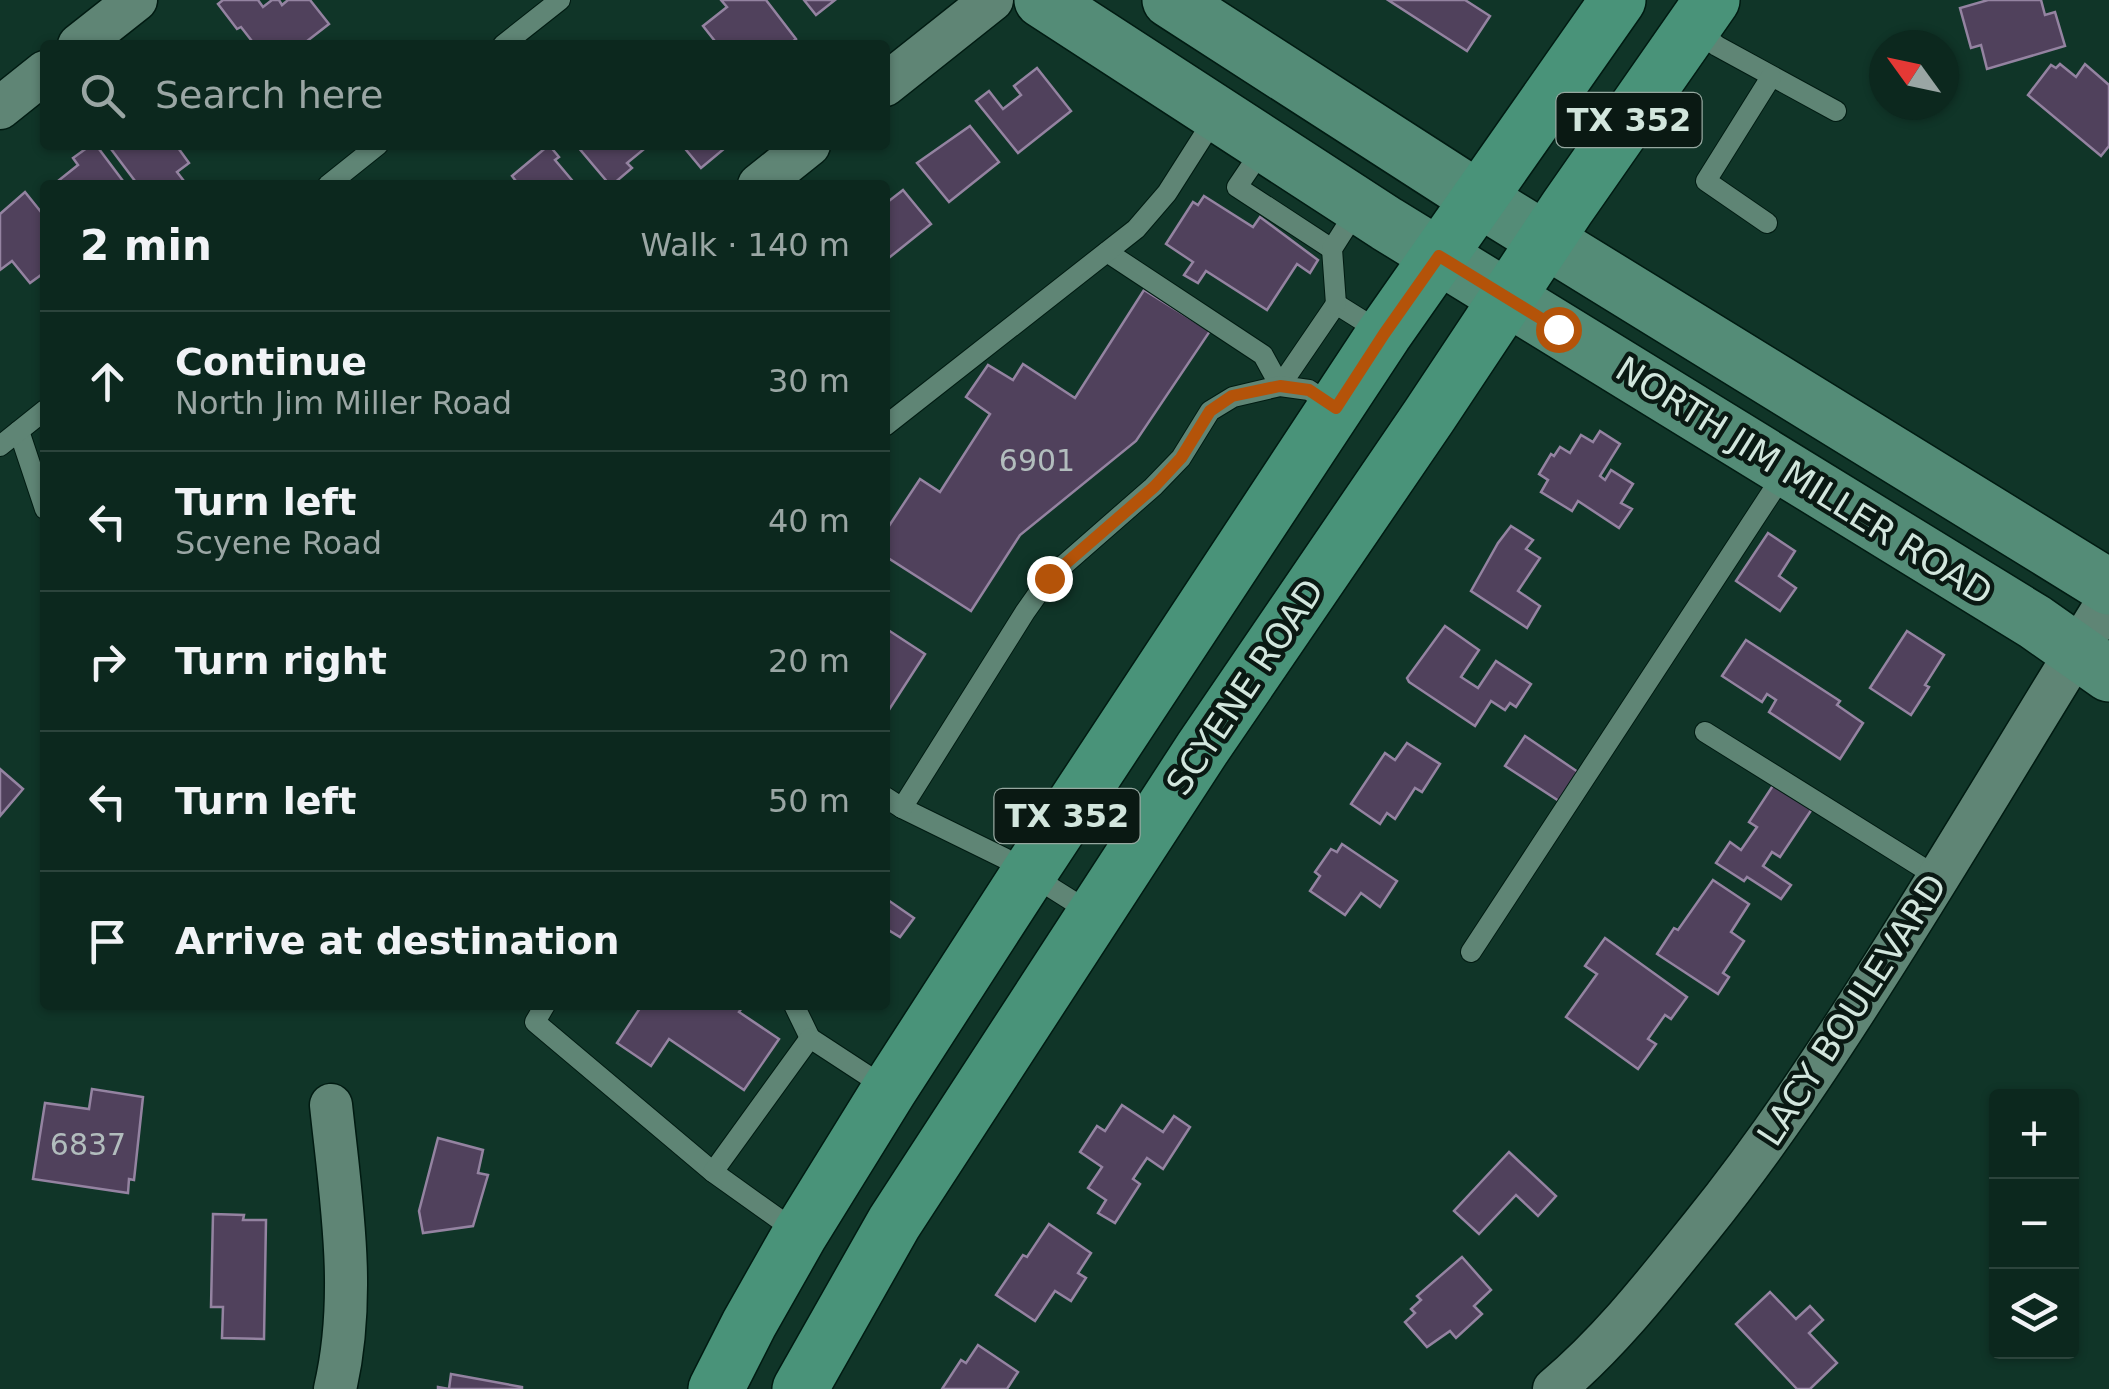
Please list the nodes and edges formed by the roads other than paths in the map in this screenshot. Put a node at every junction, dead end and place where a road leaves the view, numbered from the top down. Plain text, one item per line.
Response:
1 (136, 0) edge
2 (560, 0) edge
3 (992, 0) edge
4 (1042, 0) edge
5 (1170, 0) edge
6 (1618, 0) edge
7 (1703, 14) edge
8 (85, 40) edge
9 (509, 40) edge
10 (40, 76) edge
11 (1771, 76) junction
12 (890, 81) edge
13 (0, 108) edge
14 (1836, 112) dead end
15 (1217, 114) junction
16 (372, 150) edge
17 (804, 150) edge
18 (334, 180) edge
19 (765, 180) edge
20 (1479, 199) junction
21 (1767, 223) dead end
22 (1346, 227) junction
23 (1546, 240) junction
24 (1107, 252) junction
25 (1439, 256) junction
26 (1507, 298) junction
27 (1336, 304) junction
28 (1384, 334) junction
29 (1280, 386) junction
30 (1336, 408) junction
31 (40, 414) edge
32 (890, 422) edge
33 (19, 431) junction
34 (0, 446) edge
35 (1786, 470) junction
36 (40, 494) edge
37 (2109, 587) edge
38 (2109, 599) edge
39 (2093, 662) edge
40 (1705, 732) dead end
41 (893, 802) edge
42 (1029, 873) junction
43 (1939, 878) junction
44 (1095, 915) junction
45 (1471, 952) dead end
46 (543, 1010) edge
47 (796, 1010) edge
48 (810, 1038) junction
49 (889, 1090) junction
50 (332, 1105) dead end
51 (713, 1172) junction
52 (800, 1234) junction
53 (335, 1389) edge
54 (716, 1389) edge
55 (800, 1389) edge
56 (1554, 1389) edge

1 - 8 street
2 - 9 lane
3 - 12 street
4 - 15 main road, NORTH JIM MILLER ROAD
5 - 20 main road, NORTH JIM MILLER ROAD
6 - 20 main road, TX 352
7 - 11 lane
7 - 23 main road, SCYENE ROAD / TX 352
10 - 13 street
11 - 14 lane
11 - 21 lane
15 - 22 main road, NORTH JIM MILLER ROAD
15 - 24 lane
16 - 18 lane
17 - 19 street
20 - 23 main road, NORTH JIM MILLER ROAD
20 - 25 main road, TX 352
22 - 25 main road, NORTH JIM MILLER ROAD
22 - 27 lane
23 - 26 main road, SCYENE ROAD / TX 352
23 - 37 main road, NORTH JIM MILLER ROAD
24 - 29 lane
24 - 32 lane
25 - 26 main road, NORTH JIM MILLER ROAD
25 - 28 main road, TX 352
26 - 35 main road, NORTH JIM MILLER ROAD
26 - 44 main road, SCYENE ROAD / TX 352
27 - 28 lane
27 - 29 lane
28 - 30 main road, TX 352
29 - 30 lane
29 - 41 lane
30 - 42 main road, TX 352
31 - 33 lane
33 - 34 lane
33 - 36 lane
35 - 39 main road, NORTH JIM MILLER ROAD
35 - 45 lane
38 - 39 street, LACY BOULEVARD
39 - 43 street, LACY BOULEVARD
40 - 43 lane
41 - 42 lane
42 - 44 lane
42 - 49 main road, TX 352
43 - 56 street, LACY BOULEVARD
44 - 55 main road, SCYENE ROAD / TX 352
46 - 51 lane
47 - 48 lane
48 - 49 lane
48 - 51 lane
49 - 52 main road, TX 352
50 - 53 street
51 - 52 lane
52 - 54 main road, TX 352

